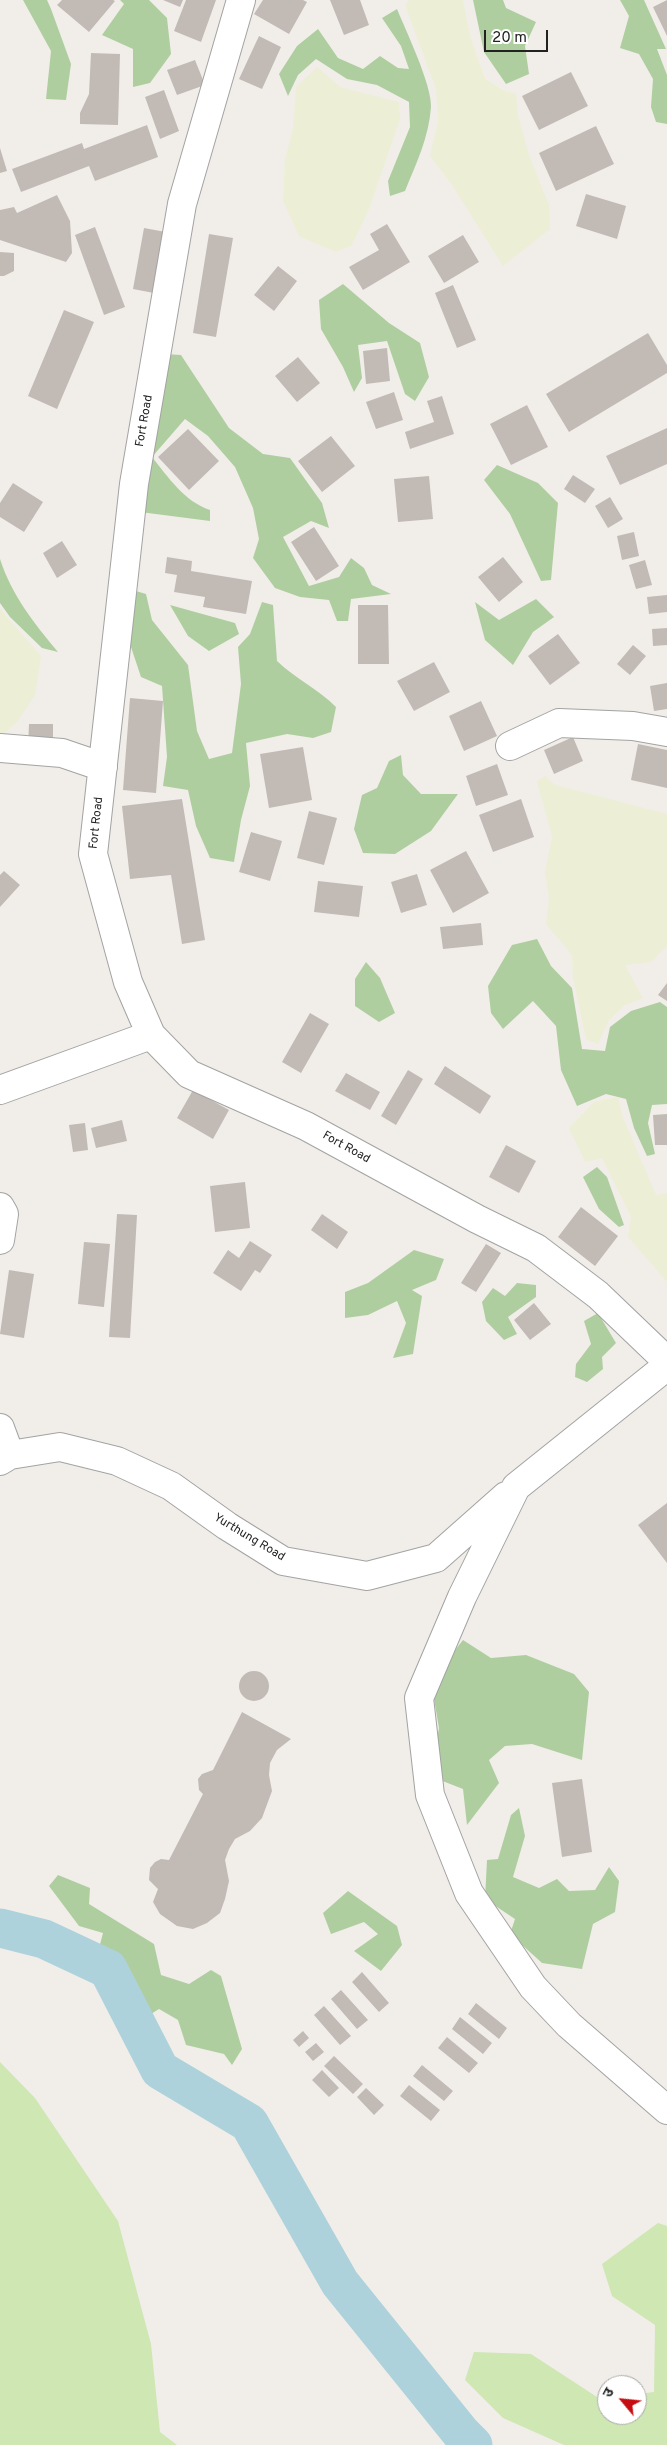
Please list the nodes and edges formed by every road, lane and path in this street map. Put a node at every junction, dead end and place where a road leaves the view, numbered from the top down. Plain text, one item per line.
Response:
1 (241, 0) edge
2 (667, 732) edge
3 (510, 746) dead end
4 (0, 748) edge
5 (102, 767) junction
6 (151, 1035) junction
7 (0, 1090) edge
8 (0, 1207) edge
9 (0, 1240) edge
10 (667, 1361) edge
11 (667, 1366) edge
12 (0, 1428) edge
13 (5, 1458) edge
14 (516, 1487) junction
15 (667, 2110) edge

1 - 5 street, Fort Road
2 - 3 street
4 - 5 street
5 - 6 street, Fort Road
6 - 7 street
6 - 10 street, Fort Road
8 - 9 street
11 - 14 street, Yurthung Road
12 - 13 street
13 - 14 street, Yurthung Road
14 - 15 street

